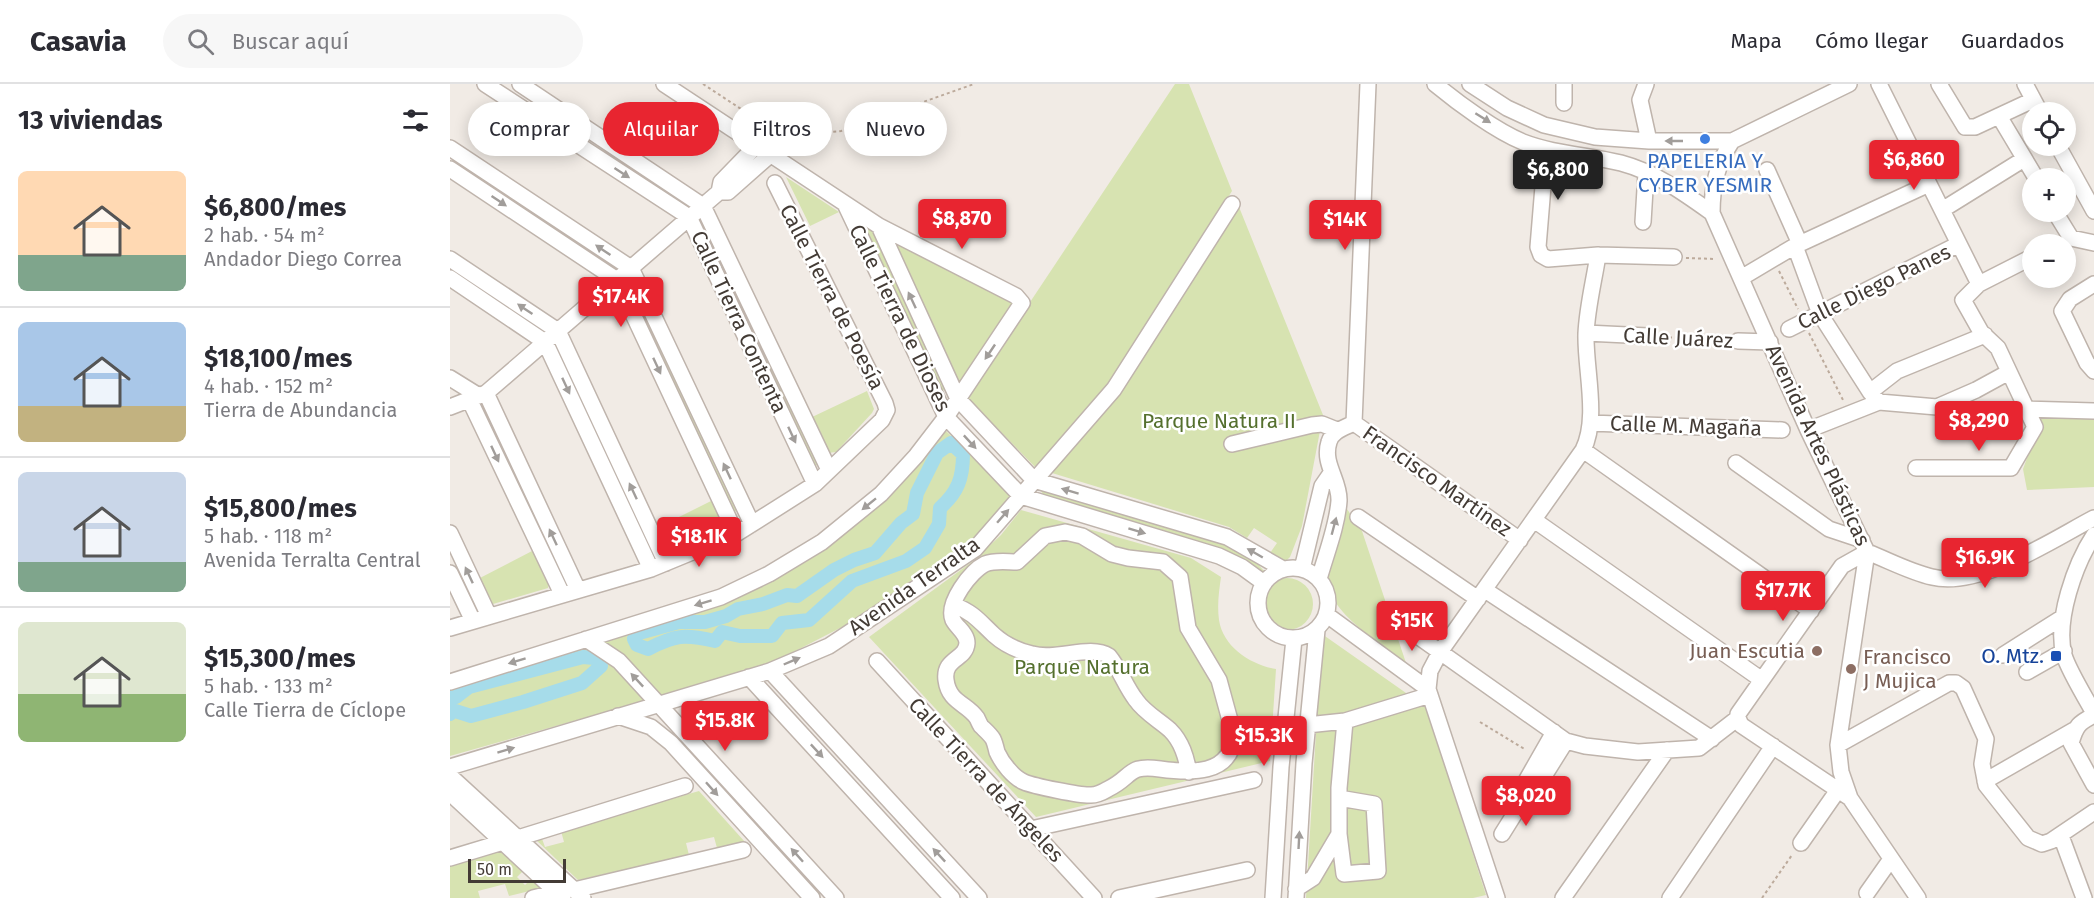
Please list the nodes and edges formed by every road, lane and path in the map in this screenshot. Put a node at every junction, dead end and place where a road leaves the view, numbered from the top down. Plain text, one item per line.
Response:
1 (485, 84) edge
2 (520, 84) edge
3 (664, 84) edge
4 (703, 84) edge
5 (974, 84) edge
6 (1368, 84) edge
7 (1436, 84) edge
8 (1470, 84) edge
9 (1564, 84) edge
10 (1646, 84) edge
11 (1879, 84) edge
12 (1939, 84) edge
13 (2025, 84) edge
14 (1843, 85) edge
15 (2035, 102) edge
16 (2022, 110) edge
17 (1999, 116) junction
18 (1564, 117) junction
19 (731, 129) edge
20 (1649, 141) junction
21 (1732, 141) junction
22 (450, 148) edge
23 (1546, 150) junction
24 (746, 156) edge
25 (769, 156) edge
26 (771, 156) edge
27 (2064, 156) edge
28 (2024, 159) junction
29 (2030, 168) edge
30 (450, 169) edge
31 (1767, 170) dead end
32 (1646, 173) junction
33 (775, 183) dead end
34 (1929, 184) junction
35 (719, 192) junction
36 (1232, 204) dead end
37 (702, 206) junction
38 (846, 206) junction
39 (1942, 210) junction
40 (2094, 211) edge
41 (1712, 213) junction
42 (689, 217) junction
43 (1643, 222) dead end
44 (879, 226) junction
45 (2076, 242) edge
46 (2094, 243) edge
47 (1959, 244) junction
48 (1798, 245) junction
49 (1599, 255) junction
50 (1674, 257) joint
51 (1732, 259) junction
52 (1773, 259) junction
53 (450, 260) edge
54 (2022, 262) edge
55 (631, 268) junction
56 (450, 278) edge
57 (1741, 278) junction
58 (616, 280) junction
59 (1979, 284) junction
60 (2094, 284) edge
61 (1820, 314) junction
62 (1804, 321) junction
63 (1789, 329) dead end
64 (558, 331) junction
65 (1586, 333) junction
66 (1983, 333) junction
67 (1648, 336) joint
68 (1738, 341) joint
69 (545, 342) junction
70 (1770, 342) junction
71 (2094, 371) edge
72 (2009, 372) junction
73 (450, 378) edge
74 (478, 397) junction
75 (1875, 397) junction
76 (958, 399) junction
77 (450, 407) edge
78 (2026, 409) junction
79 (2094, 411) edge
80 (1850, 413) junction
81 (946, 417) junction
82 (1354, 423) junction
83 (1590, 423) junction
84 (1808, 429) junction
85 (1337, 430) junction
86 (1782, 430) dead end
87 (1232, 444) dead end
88 (1583, 450) junction
89 (1736, 463) dead end
90 (1916, 468) dead end
91 (829, 470) junction
92 (1331, 473) junction
93 (1034, 480) junction
94 (815, 484) junction
95 (1021, 496) junction
96 (1358, 517) dead end
97 (2094, 518) edge
98 (1534, 520) junction
99 (752, 524) junction
100 (450, 533) edge
101 (736, 534) junction
102 (2094, 535) edge
103 (1520, 540) junction
104 (1864, 546) junction
105 (666, 563) junction
106 (651, 569) junction
107 (1283, 569) junction
108 (1302, 569) junction
109 (450, 573) edge
110 (1319, 579) junction
111 (1264, 583) junction
112 (578, 590) junction
113 (562, 594) junction
114 (1481, 594) junction
115 (954, 605) junction
116 (1811, 611) junction
117 (1327, 615) junction
118 (489, 616) junction
119 (2063, 617) junction
120 (473, 621) junction
121 (1402, 625) dead end
122 (450, 628) edge
123 (1317, 630) junction
124 (586, 639) junction
125 (1294, 639) junction
126 (2064, 651) junction
127 (1440, 652) junction
128 (2003, 655) dead end
129 (878, 661) dead end
130 (770, 671) junction
131 (2027, 672) dead end
132 (749, 677) junction
133 (1762, 680) junction
134 (450, 682) edge
135 (1429, 692) junction
136 (659, 704) junction
137 (2094, 714) edge
138 (618, 716) junction
139 (1738, 718) junction
140 (1345, 721) junction
141 (1480, 722) dead end
142 (1307, 725) junction
143 (2074, 730) junction
144 (1560, 737) junction
145 (1712, 739) junction
146 (1838, 745) junction
147 (1773, 746) junction
148 (1667, 750) junction
149 (1540, 758) junction
150 (1304, 763) junction
151 (450, 767) edge
152 (1281, 767) junction
153 (1190, 772) junction
154 (450, 776) edge
155 (1254, 780) dead end
156 (1985, 781) junction
157 (2094, 785) edge
158 (685, 786) dead end
159 (450, 793) edge
160 (1844, 794) junction
161 (1339, 798) junction
162 (1522, 802) junction
163 (2094, 812) edge
164 (1031, 829) junction
165 (1339, 834) junction
166 (1502, 834) dead end
167 (2061, 836) junction
168 (518, 838) junction
169 (503, 842) junction
170 (1801, 843) joint
171 (743, 850) dead end
172 (450, 858) edge
173 (1891, 860) junction
174 (1248, 870) dead end
175 (1296, 893) edge
176 (1867, 893) dead end
177 (569, 895) edge
178 (533, 898) edge
179 (812, 898) edge
180 (837, 898) edge
181 (952, 898) edge
182 (979, 898) edge
183 (1094, 898) edge
184 (1119, 898) edge
185 (1273, 898) edge
186 (1497, 898) edge
187 (1563, 898) edge
188 (1670, 898) edge
189 (1762, 898) edge
190 (1918, 898) edge
191 (2084, 898) edge

1 -> 42 street, Calle Tierra Contenta
2 - 37 street, Calle Tierra Contenta
3 - 19 street
4 - 5 path
6 - 82 street
7 -> 23 street
8 - 18 street
9 - 18 street
10 - 20 street
11 - 34 street
12 - 17 street
13 - 15 street
14 - 21 street
16 - 17 street
17 - 28 street
18 - 20 street
21 -> 20 street
21 - 41 street, Avenida Artes Plásticas
55 -> 22 street
23 - 32 street
23 - 49 street
24 - 35 street
25 - 35 street
26 - 38 street
27 - 40 street
28 - 29 street
28 - 39 street
30 -> 58 street
31 - 48 street
32 - 41 street
32 - 43 street
33 - 91 street, Calle Tierra de Poesía
34 - 39 street
34 - 48 street
35 - 37 street
36 - 93 street, Avenida Terralta
37 - 42 street
37 - 91 street, Calle Tierra Contenta
38 - 44 street, Calle Tierra de Dioses
38 - 81 street, Calle Tierra de Dioses
39 - 47 street
41 - 51 street, Avenida Artes Plásticas
42 - 55 street
42 -> 94 street, Calle Tierra Contenta
76 -> 44 street, Calle Tierra de Dioses
44 -> 76 street
45 - 46 street
47 - 59 street
47 - 61 street, Calle Diego Panes
48 - 52 street
48 - 61 street
49 - 50 street
49 - 65 street
50 - 51 path
51 - 57 street, Avenida Artes Plásticas
52 - 57 street
52 - 62 path
64 -> 53 street
54 - 59 street
55 - 58 street
99 -> 55 street
56 - 69 street
57 - 70 street, Avenida Artes Plásticas
58 - 64 street
58 -> 101 street
59 - 66 street
60 - 71 street
61 - 62 street, Calle Diego Panes
61 - 75 street
62 - 63 street, Calle Diego Panes
62 - 80 path
64 - 69 street
105 -> 64 street
65 - 67 street, Calle Juárez
65 - 83 street
66 - 72 street
66 - 75 street
67 - 68 path, Calle Juárez
68 - 70 street, Calle Juárez
69 - 74 street
69 -> 106 street
70 - 84 street, Avenida Artes Plásticas
72 - 75 street
72 - 78 street
73 - 74 street
74 - 77 street
112 -> 74 street
74 -> 113 street
75 - 80 street
76 - 81 street
76 - 93 street, Calle Tierra de Dioses
78 - 79 street
78 - 90 street
80 - 84 street
81 -> 95 street, Calle Tierra de Dioses
81 -> 124 street
82 - 85 street
82 - 103 street, Francisco Martínez
83 - 86 street, Calle M. Magaña
83 - 88 street
84 - 104 street, Avenida Artes Plásticas
85 - 87 street
85 - 92 street
88 - 98 street
88 - 116 street
89 - 104 street
91 - 94 street
92 - 108 street
110 -> 92 street
93 - 95 street, Avenida Terralta
107 -> 93 street
94 - 99 street
95 -> 111 street, Calle Tierra de Dioses
130 -> 95 street, Avenida Terralta
96 - 114 street
97 - 104 street, Avenida Artes Plásticas
98 - 103 street
98 - 133 street
99 - 101 street
118 -> 100 street
101 - 105 street
102 - 119 street
103 - 114 street
104 - 116 street
104 - 146 street
105 - 106 street
106 - 112 street
107 - 108 street
107 - 111 street
108 - 110 street
109 - 120 street
110 - 117 street
111 - 125 street
112 - 113 street
113 - 118 street
114 - 127 street
114 - 145 street
115 - 153 street
115 - 153 street
115 - 153 street
116 - 133 street
117 - 123 street
117 - 135 street
118 - 120 street
119 - 126 street
119 - 128 street
120 - 122 street
121 - 127 street
123 - 125 street
123 - 142 street
124 -> 134 street
136 -> 124 street
125 - 152 street
126 - 131 street
126 - 137 street
127 - 135 street
127 - 144 street
129 - 164 street, Calle Tierra de Ángeles
130 - 132 street, Avenida Terralta
182 -> 130 street
132 - 136 street, Avenida Terralta
132 -> 181 street
133 - 139 street
135 - 140 street
135 - 186 street
136 - 138 street, Avenida Terralta
180 -> 136 street
137 - 143 street
151 -> 138 street, Avenida Terralta
138 -> 179 street
139 - 145 street
139 - 147 street
140 - 142 street
140 - 161 street
141 - 149 path
142 - 150 street
143 - 156 street
143 - 157 street
144 - 148 street
144 - 149 street
144 - 162 street
145 - 148 street
146 - 156 street
146 - 160 street
147 - 160 street
147 - 188 street
148 - 187 street
149 - 162 street
150 - 152 street
175 -> 150 street
152 - 185 street
154 - 168 street
155 - 164 street
156 - 167 street
158 - 168 street
159 - 169 street
160 - 170 street
160 - 173 street
161 - 165 street
161 - 165 street
162 - 166 street
163 - 167 street
164 - 183 street, Calle Tierra de Ángeles
165 - 175 street
167 - 191 street
168 - 177 street
169 - 172 street
169 - 177 street
170 - 189 path
171 - 177 street
173 - 176 street
173 - 190 street
174 - 184 street
177 - 178 street

